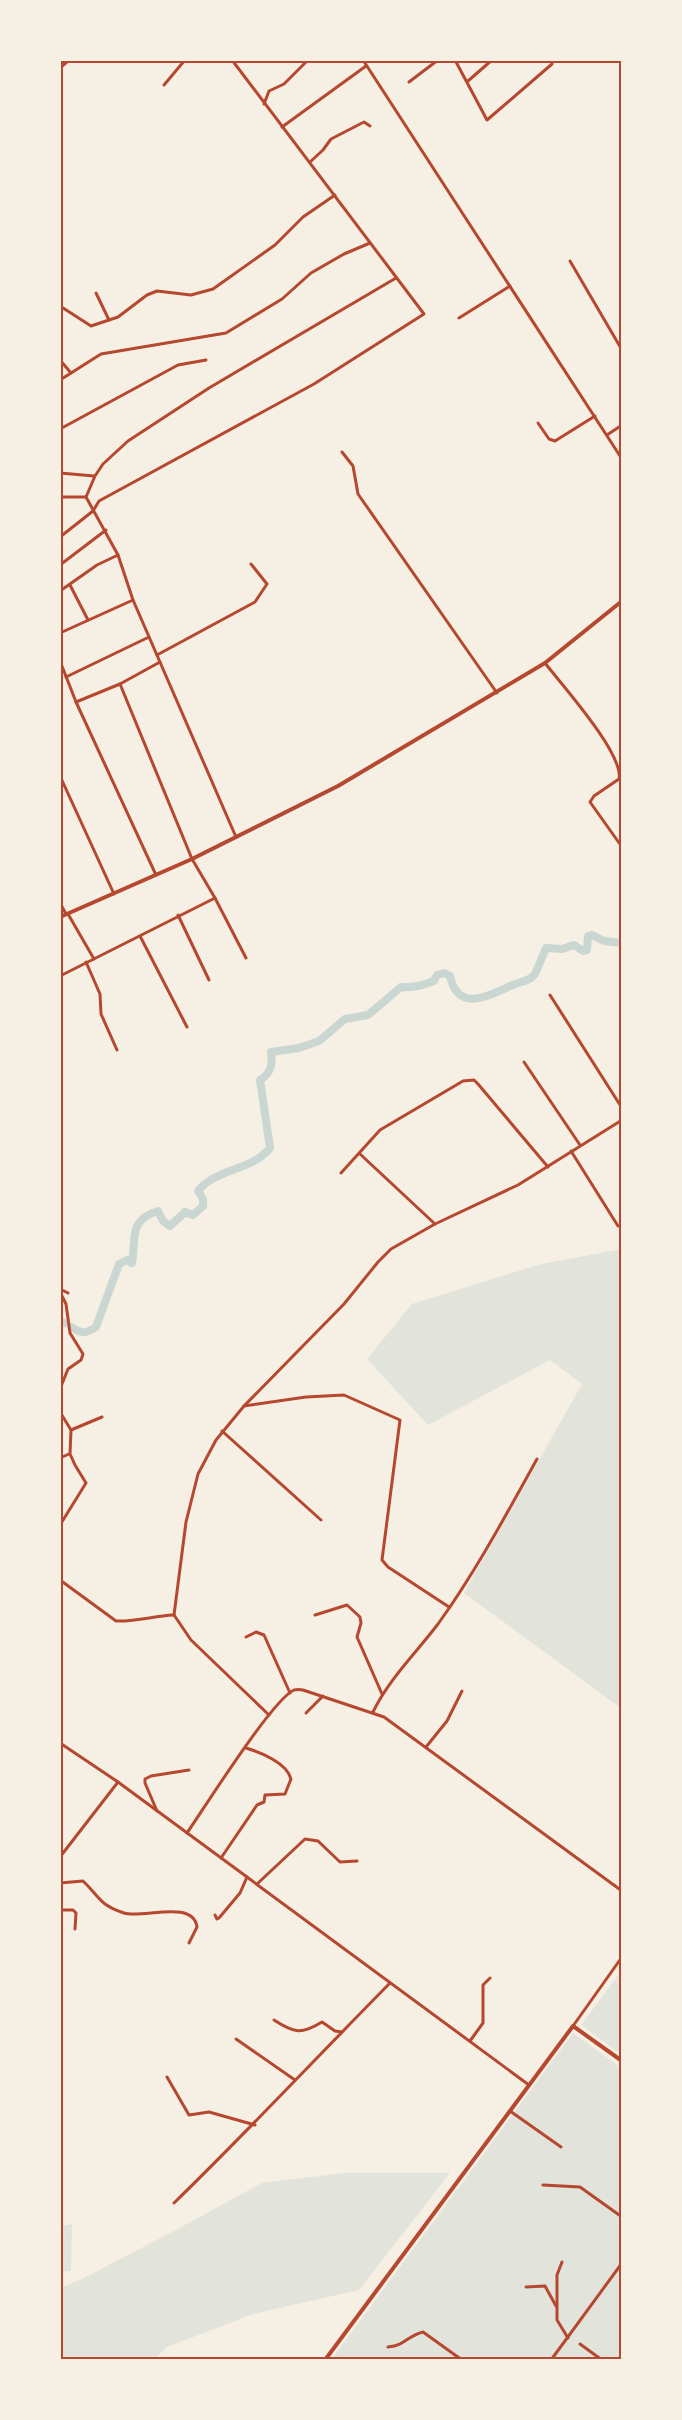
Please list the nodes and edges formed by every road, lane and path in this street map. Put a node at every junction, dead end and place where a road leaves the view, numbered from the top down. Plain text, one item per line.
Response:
1 (68, 60) edge
2 (185, 60) edge
3 (232, 60) edge
4 (308, 60) edge
5 (363, 60) edge
6 (438, 60) edge
7 (455, 60) edge
8 (492, 60) edge
9 (552, 64) dead end
10 (366, 66) junction
11 (60, 67) edge
12 (468, 81) junction
13 (409, 82) dead end
14 (164, 84) dead end
15 (264, 104) junction
16 (370, 126) dead end
17 (282, 127) junction
18 (310, 162) junction
19 (335, 195) junction
20 (370, 243) junction
21 (570, 261) dead end
22 (396, 278) junction
23 (510, 286) junction
24 (96, 292) dead end
25 (60, 306) edge
26 (459, 318) dead end
27 (109, 320) junction
28 (622, 350) edge
29 (60, 360) edge
30 (206, 360) dead end
31 (71, 373) junction
32 (60, 380) edge
33 (595, 416) junction
34 (538, 423) dead end
35 (622, 425) edge
36 (60, 429) edge
37 (607, 435) junction
38 (342, 453) dead end
39 (622, 459) edge
40 (60, 473) edge
41 (95, 476) junction
42 (86, 496) junction
43 (60, 497) edge
44 (93, 511) junction
45 (106, 530) junction
46 (60, 537) edge
47 (118, 555) junction
48 (251, 564) dead end
49 (60, 565) edge
50 (70, 585) junction
51 (60, 591) edge
52 (133, 600) junction
53 (622, 601) edge
54 (88, 620) junction
55 (60, 633) edge
56 (149, 637) junction
57 (157, 655) junction
58 (60, 661) edge
59 (160, 662) junction
60 (545, 663) junction
61 (66, 677) junction
62 (120, 684) junction
63 (497, 693) junction
64 (76, 702) junction
65 (60, 776) edge
66 (236, 837) junction
67 (622, 847) edge
68 (192, 859) junction
69 (156, 875) junction
70 (114, 894) junction
71 (215, 898) junction
72 (60, 903) edge
73 (67, 914) junction
74 (178, 915) junction
75 (60, 917) edge
76 (140, 936) junction
77 (246, 958) dead end
78 (94, 959) junction
79 (86, 962) junction
80 (60, 976) edge
81 (209, 980) dead end
82 (549, 995) dead end
83 (187, 1027) dead end
84 (117, 1050) dead end
85 (524, 1062) dead end
86 (622, 1108) edge
87 (622, 1119) edge
88 (580, 1145) junction
89 (572, 1151) junction
90 (359, 1154) junction
91 (548, 1167) junction
92 (342, 1173) dead end
93 (435, 1224) junction
94 (618, 1226) dead end
95 (60, 1290) edge
96 (68, 1293) dead end
97 (60, 1389) edge
98 (244, 1406) junction
99 (60, 1412) edge
100 (102, 1417) dead end
101 (71, 1430) junction
102 (222, 1431) junction
103 (70, 1454) junction
104 (60, 1458) edge
105 (537, 1459) dead end
106 (321, 1520) dead end
107 (60, 1525) edge
108 (60, 1580) edge
109 (449, 1607) junction
110 (174, 1615) junction
111 (315, 1615) dead end
112 (246, 1637) dead end
113 (462, 1691) dead end
114 (290, 1693) junction
115 (382, 1694) junction
116 (323, 1696) junction
117 (373, 1712) junction
118 (306, 1713) dead end
119 (270, 1715) junction
120 (60, 1743) edge
121 (426, 1747) junction
122 (246, 1748) junction
123 (189, 1770) dead end
124 (118, 1782) junction
125 (157, 1813) junction
126 (186, 1833) junction
127 (60, 1857) edge
128 (221, 1858) junction
129 (357, 1861) dead end
130 (247, 1877) junction
131 (60, 1883) edge
132 (257, 1884) junction
133 (622, 1891) edge
134 (60, 1910) edge
135 (214, 1916) dead end
136 (75, 1929) dead end
137 (189, 1942) dead end
138 (622, 1957) edge
139 (490, 1978) dead end
140 (390, 1983) junction
141 (274, 2019) dead end
142 (573, 2025) junction
143 (342, 2032) junction
144 (236, 2039) dead end
145 (470, 2042) junction
146 (622, 2061) edge
147 (167, 2077) dead end
148 (295, 2080) junction
149 (529, 2085) junction
150 (510, 2111) junction
151 (255, 2125) junction
152 (561, 2147) dead end
153 (543, 2185) dead end
154 (174, 2203) dead end
155 (622, 2217) edge
156 (562, 2262) dead end
157 (622, 2263) edge
158 (526, 2286) dead end
159 (557, 2308) junction
160 (568, 2338) junction
161 (580, 2344) dead end
162 (388, 2347) dead end
163 (325, 2360) edge
164 (462, 2360) edge
165 (551, 2360) edge
166 (602, 2360) edge

1 - 11 highway
2 - 14 street
3 - 15 street
4 - 15 street
5 - 10 street
6 - 13 street
7 - 12 street
8 - 12 street
9 - 12 street
10 - 17 street
10 - 23 street
15 - 17 street
16 - 18 street
17 - 18 street
18 - 19 street
19 - 20 street
19 - 27 street
20 - 22 street
20 - 31 street
21 - 28 street
22 - 41 street
22 - 44 street
23 - 26 street
23 - 33 street
24 - 27 street
25 - 27 street
29 - 31 street
30 - 36 street
31 - 32 street
33 - 34 street
33 - 37 street
35 - 37 street
37 - 39 street
38 - 63 street
40 - 41 street
41 - 42 street
42 - 43 street
42 - 44 street
44 - 45 street
44 - 46 street
45 - 47 street
45 - 49 street
47 - 50 street
47 - 52 street
48 - 57 street
50 - 51 street
50 - 54 street
52 - 54 street
52 - 56 street
53 - 60 street
54 - 55 street
56 - 57 street
56 - 61 street
57 - 59 street
58 - 61 street
59 - 62 street
59 - 66 street
60 - 63 street
60 - 67 street
61 - 64 street
62 - 64 street
62 - 68 street
63 - 66 street
64 - 69 street
65 - 70 street
66 - 68 street
68 - 69 street
68 - 71 street
69 - 70 street
70 - 73 street
71 - 74 street
71 - 77 street
72 - 73 street
73 - 75 street
73 - 78 street
74 - 76 street
74 - 81 street
76 - 78 street
76 - 83 street
78 - 79 street
79 - 80 street
79 - 84 street
82 - 86 street
85 - 88 street
87 - 88 street
88 - 89 street
89 - 91 street
89 - 94 street
90 - 91 street
90 - 92 street
90 - 93 street
91 - 93 street
93 - 98 street
95 - 96 street
95 - 97 street
98 - 102 street
98 - 109 street
99 - 101 street
100 - 101 street
101 - 103 street
102 - 106 street
102 - 110 street
103 - 104 street
103 - 107 street
105 - 109 street
108 - 110 street
109 - 115 street
110 - 119 street
111 - 115 street
112 - 114 street
113 - 121 street
114 - 116 street
114 - 119 street
115 - 117 street
116 - 117 street
116 - 118 street
117 - 121 street
119 - 122 street
120 - 124 street
121 - 133 street
122 - 126 street
122 - 128 street
123 - 125 street
124 - 125 street
124 - 127 street
125 - 126 street
126 - 128 street
128 - 130 street
129 - 132 street
130 - 132 street
130 - 135 street
131 - 137 street
132 - 140 street
134 - 136 street
138 - 142 street
139 - 145 street
140 - 143 street
140 - 145 street
141 - 143 street
142 - 146 street
142 - 149 street
143 - 148 street
144 - 148 street
145 - 149 street
147 - 151 street
148 - 151 street
149 - 150 street
150 - 152 street
150 - 163 street
151 - 154 street
153 - 155 street
156 - 159 street
157 - 160 street
158 - 159 street
159 - 160 street
160 - 165 street
161 - 166 street
162 - 164 street

